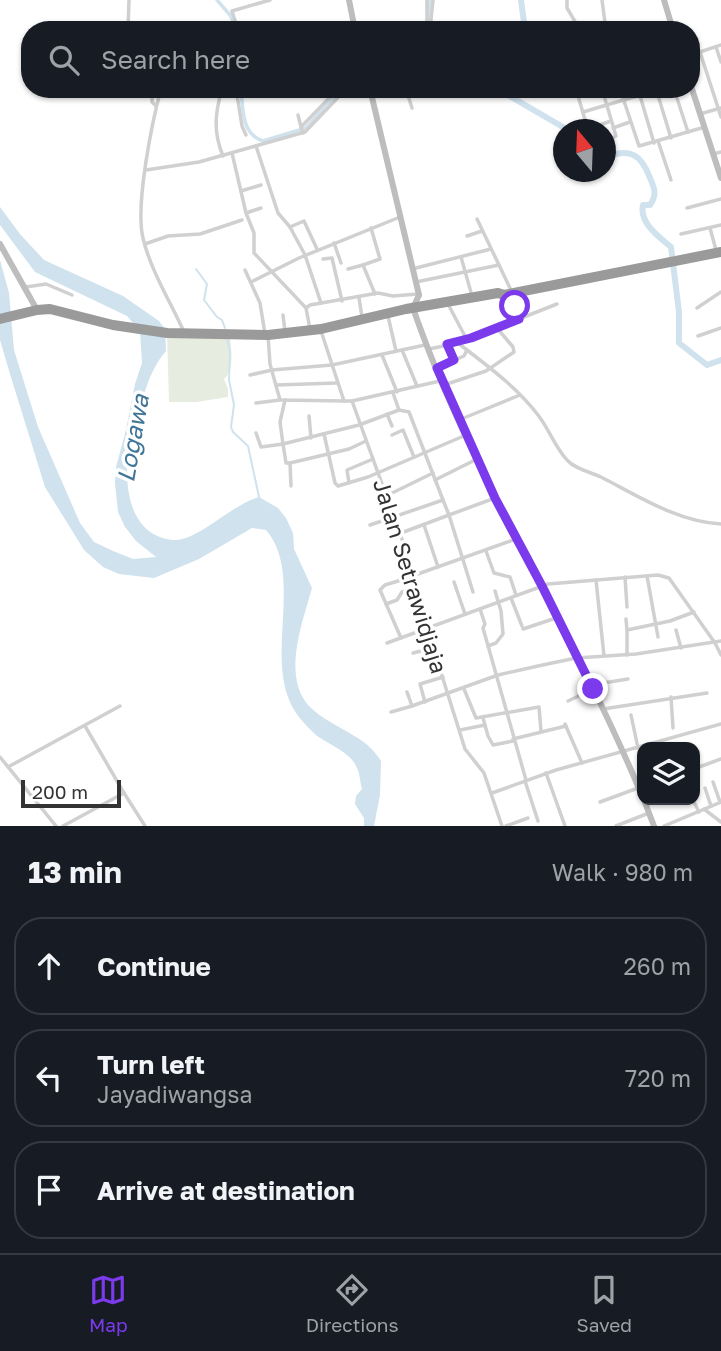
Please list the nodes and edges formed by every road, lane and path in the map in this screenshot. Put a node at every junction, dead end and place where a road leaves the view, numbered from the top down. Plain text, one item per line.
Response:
1 (129, 0) edge
2 (270, 0) edge
3 (349, 0) edge
4 (427, 0) edge
5 (433, 0) edge
6 (567, 0) edge
7 (602, 0) edge
8 (664, 0) edge
9 (128, 21) edge
10 (235, 21) edge
11 (352, 21) edge
12 (428, 21) edge
13 (430, 21) edge
14 (575, 21) edge
15 (605, 21) edge
16 (670, 21) edge
17 (718, 46) edge
18 (700, 52) joint
19 (721, 62) edge
20 (152, 98) edge
21 (160, 98) edge
22 (219, 98) edge
23 (237, 98) edge
24 (330, 98) edge
25 (338, 98) edge
26 (372, 98) edge
27 (410, 98) edge
28 (579, 98) edge
29 (603, 98) edge
30 (627, 98) edge
31 (641, 98) edge
32 (660, 98) edge
33 (677, 98) edge
34 (695, 98) edge
35 (623, 100) junction
36 (606, 105) junction
37 (157, 107) junction
38 (412, 107) dead end
39 (720, 108) edge
40 (583, 112) junction
41 (700, 114) junction
42 (299, 115) dead end
43 (721, 117) edge
44 (585, 119) edge
45 (610, 119) edge
46 (630, 122) junction
47 (616, 127) edge
48 (705, 128) junction
49 (302, 130) junction
50 (688, 132) junction
51 (246, 135) dead end
52 (671, 138) junction
53 (656, 142) junction
54 (256, 146) junction
55 (721, 152) edge
56 (232, 153) junction
57 (713, 154) junction
58 (223, 156) junction
59 (146, 170) junction
60 (721, 175) edge
61 (671, 180) dead end
62 (261, 185) dead end
63 (241, 191) junction
64 (721, 199) edge
65 (261, 208) dead end
66 (687, 208) dead end
67 (246, 213) junction
68 (400, 217) junction
69 (477, 219) dead end
70 (242, 220) dead end
71 (721, 225) edge
72 (290, 228) junction
73 (371, 228) junction
74 (710, 228) junction
75 (482, 231) junction
76 (681, 234) dead end
77 (467, 236) dead end
78 (334, 243) junction
79 (0, 244) edge
80 (145, 244) junction
81 (491, 249) junction
82 (317, 250) junction
83 (719, 250) edge
84 (305, 255) junction
85 (461, 257) junction
86 (323, 259) dead end
87 (341, 263) dead end
88 (363, 265) junction
89 (499, 265) junction
90 (348, 269) dead end
91 (412, 269) junction
92 (244, 270) dead end
93 (272, 270) junction
94 (466, 272) junction
95 (251, 282) junction
96 (416, 282) junction
97 (26, 287) junction
98 (511, 290) junction
99 (721, 292) edge
100 (376, 294) junction
101 (72, 295) dead end
102 (419, 295) junction
103 (359, 298) junction
104 (473, 298) junction
105 (342, 301) junction
106 (447, 302) junction
107 (321, 303) junction
108 (557, 304) dead end
109 (434, 305) junction
110 (306, 308) junction
111 (697, 308) dead end
112 (410, 309) junction
113 (37, 310) junction
114 (387, 314) junction
115 (283, 315) dead end
116 (0, 319) edge
117 (362, 319) junction
118 (519, 319) junction
119 (498, 328) junction
120 (721, 328) edge
121 (316, 329) junction
122 (285, 333) junction
123 (181, 334) junction
124 (266, 335) junction
125 (698, 336) dead end
126 (467, 340) junction
127 (457, 343) junction
128 (447, 344) junction
129 (428, 346) junction
130 (402, 350) junction
131 (396, 351) junction
132 (467, 351) junction
133 (382, 355) junction
134 (454, 360) junction
135 (332, 365) junction
136 (437, 368) junction
137 (490, 369) junction
138 (272, 370) junction
139 (250, 375) dead end
140 (338, 383) junction
141 (443, 383) junction
142 (276, 385) junction
143 (417, 387) junction
144 (395, 392) junction
145 (520, 396) junction
146 (283, 400) junction
147 (344, 401) junction
148 (352, 401) junction
149 (256, 404) dead end
150 (399, 410) junction
151 (387, 414) junction
152 (309, 416) dead end
153 (459, 420) junction
154 (359, 425) junction
155 (392, 426) dead end
156 (256, 433) dead end
157 (324, 434) junction
158 (392, 435) dead end
159 (466, 435) junction
160 (311, 438) junction
161 (366, 441) junction
162 (283, 444) junction
163 (425, 452) junction
164 (329, 455) junction
165 (414, 457) junction
166 (373, 459) junction
167 (477, 459) junction
168 (290, 463) junction
169 (379, 472) junction
170 (433, 473) junction
171 (435, 480) junction
172 (349, 483) junction
173 (290, 486) dead end
174 (388, 495) junction
175 (495, 498) junction
176 (443, 500) junction
177 (449, 515) junction
178 (396, 516) junction
179 (721, 524) edge
180 (370, 525) dead end
181 (424, 525) junction
182 (401, 533) junction
183 (516, 538) junction
184 (486, 550) junction
185 (461, 559) junction
186 (438, 566) junction
187 (413, 576) junction
188 (647, 576) junction
189 (625, 577) junction
190 (596, 580) junction
191 (454, 582) dead end
192 (542, 586) junction
193 (414, 588) junction
194 (495, 591) dead end
195 (472, 592) dead end
196 (516, 595) junction
197 (511, 598) junction
198 (498, 602) junction
199 (386, 604) junction
200 (627, 607) dead end
201 (480, 609) junction
202 (694, 612) junction
203 (465, 614) junction
204 (558, 617) junction
205 (626, 619) dead end
206 (656, 624) junction
207 (426, 628) junction
208 (627, 630) junction
209 (676, 630) dead end
210 (401, 638) junction
211 (658, 638) dead end
212 (721, 641) edge
213 (387, 643) dead end
214 (715, 643) junction
215 (488, 646) junction
216 (433, 648) junction
217 (681, 648) junction
218 (412, 653) dead end
219 (627, 655) junction
220 (721, 655) edge
221 (604, 656) junction
222 (576, 658) junction
223 (498, 675) junction
224 (443, 677) junction
225 (628, 679) dead end
226 (592, 687) junction
227 (464, 689) junction
228 (407, 692) dead end
229 (707, 693) dead end
230 (448, 694) junction
231 (671, 697) junction
232 (568, 701) dead end
233 (425, 702) junction
234 (120, 706) dead end
235 (412, 706) junction
236 (603, 709) junction
237 (391, 712) dead end
238 (506, 712) junction
239 (631, 715) dead end
240 (484, 718) junction
241 (721, 724) edge
242 (485, 725) junction
243 (85, 726) junction
244 (673, 727) dead end
245 (459, 730) junction
246 (541, 731) junction
247 (514, 740) junction
248 (659, 742) edge
249 (637, 743) edge
250 (637, 748) edge
251 (623, 750) junction
252 (0, 757) edge
253 (721, 759) edge
254 (582, 763) junction
255 (700, 766) edge
256 (8, 767) junction
257 (546, 773) junction
258 (525, 780) junction
259 (713, 782) dead end
260 (637, 783) edge
261 (705, 788) dead end
262 (124, 789) junction
263 (637, 789) edge
264 (492, 793) junction
265 (600, 802) dead end
266 (721, 802) edge
267 (646, 805) edge
268 (696, 805) edge
269 (711, 806) junction
270 (704, 809) junction
271 (699, 812) junction
272 (649, 813) junction
273 (528, 818) dead end
274 (538, 821) dead end
275 (721, 822) edge
276 (56, 826) edge
277 (63, 826) edge
278 (145, 826) edge
279 (504, 826) edge
280 (565, 826) edge
281 (616, 826) edge
282 (654, 826) edge
283 (664, 826) edge

1 - 9 street
2 - 10 street
3 - 11 street
4 - 12 street
5 - 13 street
6 - 14 street
7 - 15 street
8 - 16 street
17 - 18 street
17 - 19 street
18 - 39 street
20 - 37 street
21 - 37 street
22 - 58 street
23 - 51 street
24 - 49 street
25 - 49 street
26 - 68 street
27 - 38 street
28 - 40 street
29 - 36 street
30 - 35 street
31 - 53 street
32 - 52 street
33 - 50 street
34 - 41 street
35 - 36 street
35 - 46 street
36 - 40 street
36 - 45 street
37 - 59 street
39 - 41 street
39 - 43 street
40 - 44 street
41 - 48 street
42 - 49 street
46 - 47 street
46 - 53 street
48 - 50 street
48 - 57 street
49 - 54 street
50 - 52 street
52 - 53 street
53 - 61 street
54 - 56 street
54 - 72 street
55 - 57 street
56 - 58 street
56 - 63 street
57 - 60 street
58 - 59 street
59 - 80 street
62 - 63 street
63 - 67 street
64 - 66 street
65 - 67 street
67 - 93 street
68 - 73 street
68 - 91 street
69 - 75 street
70 - 80 street
71 - 74 street
72 - 82 street
72 - 84 street
73 - 78 street
73 - 88 street
74 - 76 street
74 - 83 street
75 - 77 street
75 - 81 street
78 - 82 street
78 - 87 street
79 - 97 street
80 - 123 street
81 - 85 street
81 - 89 street
82 - 84 street
83 - 98 highway
84 - 93 street
84 - 107 street
85 - 91 street
85 - 94 street
86 - 105 street
88 - 90 street
88 - 100 street
89 - 94 street
89 - 98 street
91 - 96 street
92 - 95 street
93 - 95 street
93 - 110 street
94 - 96 street
94 - 104 street
95 - 124 street
96 - 102 street
97 - 101 street
97 - 113 street
98 - 104 highway
98 - 118 street
99 - 111 street
100 - 102 street
100 - 103 street
102 - 109 street
102 - 112 street
103 - 105 street
103 - 117 street
104 - 106 highway
105 - 107 street
106 - 109 highway
106 - 126 street
107 - 110 street
108 - 118 street
109 - 112 highway
110 - 121 street
112 - 114 highway
112 - 129 street
113 - 116 highway
113 - 123 highway
114 - 117 highway
114 - 131 street
115 - 122 street
117 - 121 highway
118 - 119 street
119 - 126 street
119 - 137 street
120 - 125 street
121 - 122 highway
121 - 135 street
122 - 124 highway
123 - 124 highway
124 - 138 street
126 - 127 street
127 - 128 street
127 - 132 street
128 - 129 street
128 - 134 street
129 - 130 street
129 - 136 street
130 - 131 street
130 - 143 street
131 - 133 street
132 - 134 street
132 - 137 street
133 - 135 street
133 - 144 street
134 - 136 street
135 - 138 street
135 - 140 street
136 - 141 street
137 - 141 street
137 - 145 street
138 - 139 street
138 - 142 street
140 - 142 street
140 - 147 street
141 - 143 street
141 - 153 street
142 - 146 street
143 - 144 street
144 - 148 street
144 - 150 street
145 - 153 street
145 - 179 street
146 - 147 street
146 - 149 street
146 - 162 street
147 - 148 street
148 - 154 street, Jalan Setrawidjaja
150 - 151 street
150 - 163 street
151 - 154 street
151 - 155 street
152 - 160 street
153 - 159 street
154 - 157 street
154 - 161 street, Jalan Setrawidjaja
156 - 162 street
157 - 160 street
157 - 164 street
158 - 165 street
159 - 163 street
159 - 167 street
160 - 162 street
161 - 164 street
161 - 166 street, Jalan Setrawidjaja
162 - 168 street
163 - 165 street
163 - 170 street
164 - 168 street
164 - 172 street
165 - 169 street
166 - 169 street, Jalan Setrawidjaja
166 - 172 street
167 - 171 street
167 - 175 street
168 - 173 street
169 - 172 street
169 - 174 street, Jalan Setrawidjaja
170 - 171 street
170 - 174 street
171 - 176 street
174 - 178 street, Jalan Setrawidjaja
175 - 177 street
175 - 183 street
176 - 177 street
176 - 178 street
177 - 181 street
177 - 185 street
178 - 180 street
178 - 182 street, Jalan Setrawidjaja
181 - 182 street
181 - 186 street
182 - 187 street, Jalan Setrawidjaja
183 - 184 street
183 - 192 street
184 - 185 street
184 - 196 street
185 - 186 street
185 - 195 street
186 - 187 street
187 - 193 street, Jalan Setrawidjaja
187 - 199 street
188 - 189 street
188 - 202 street
188 - 206 street
189 - 190 street
189 - 200 street
190 - 192 street
190 - 221 street
191 - 203 street
192 - 196 street
192 - 204 street
193 - 199 street
193 - 207 street, Jalan Setrawidjaja
194 - 198 street
196 - 197 street
197 - 198 street
197 - 204 street
198 - 201 street
198 - 215 street
199 - 210 street
201 - 203 street
201 - 215 street
202 - 206 street
202 - 214 street
203 - 207 street
204 - 222 street
205 - 208 street
206 - 208 street
206 - 211 street
207 - 210 street
207 - 216 street, Jalan Setrawidjaja
208 - 219 street
209 - 217 street
210 - 213 street
212 - 214 street
214 - 217 street
214 - 220 street
215 - 223 street
216 - 218 street
216 - 224 street, Jalan Setrawidjaja
217 - 219 street
219 - 221 street
221 - 222 street
222 - 223 street
222 - 226 street
223 - 227 street
223 - 238 street
224 - 230 street, Jalan Setrawidjaja
224 - 233 street
225 - 226 street
226 - 232 street
226 - 236 street
227 - 230 street
227 - 240 street
228 - 235 street
229 - 231 street
230 - 233 street
230 - 245 street, Jalan Setrawidjaja
231 - 236 street
231 - 244 street
233 - 235 street
234 - 243 street
235 - 237 street
236 - 251 street
238 - 240 street
238 - 246 street
238 - 247 street
239 - 249 street
240 - 242 street
241 - 248 street
242 - 245 street
242 - 247 street
243 - 256 street
243 - 262 street
245 - 264 street, Jalan Setrawidjaja
246 - 247 street
246 - 254 street
247 - 258 street
250 - 251 street
251 - 254 street
251 - 260 street
252 - 256 street
253 - 255 street
254 - 257 street
256 - 276 street
257 - 258 street
257 - 280 street
258 - 264 street
258 - 274 street
259 - 266 street
261 - 269 street
262 - 277 street
262 - 278 street
263 - 265 street
264 - 279 street, Jalan Setrawidjaja
266 - 269 street
267 - 272 street
268 - 271 street
269 - 270 street
270 - 271 street
270 - 275 street
271 - 283 street
272 - 281 street
272 - 282 street
273 - 279 street

